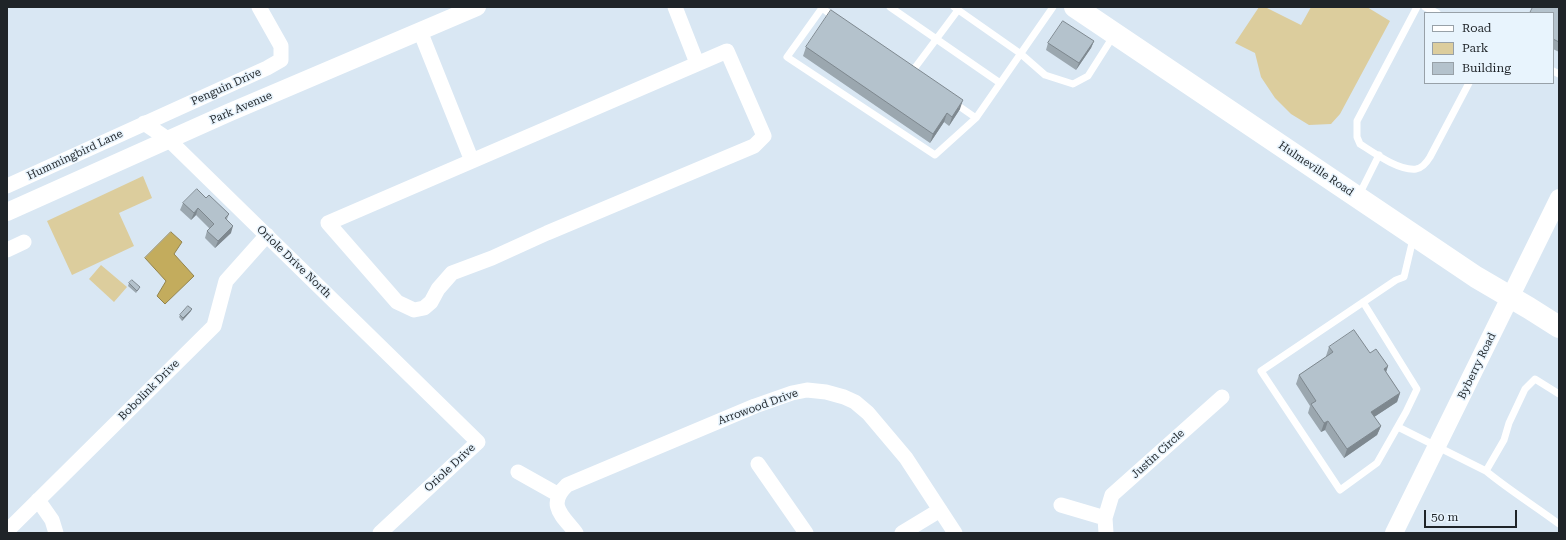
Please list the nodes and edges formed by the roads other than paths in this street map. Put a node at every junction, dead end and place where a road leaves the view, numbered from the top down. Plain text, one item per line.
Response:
1 (259, 7) edge
2 (477, 7) edge
3 (675, 7) edge
4 (822, 7) edge
5 (890, 7) edge
6 (1053, 7) edge
7 (1075, 7) edge
8 (1417, 7) edge
9 (1425, 7) edge
10 (956, 8) edge
11 (1435, 12) edge
12 (843, 24) edge
13 (420, 31) junction
14 (1115, 33) junction
15 (936, 39) junction
16 (1021, 54) junction
17 (697, 63) junction
18 (918, 77) edge
19 (1000, 83) junction
20 (1469, 84) edge
21 (944, 95) edge
22 (976, 118) junction
23 (144, 123) junction
24 (168, 140) junction
25 (1379, 155) junction
26 (472, 161) junction
27 (7, 186) edge
28 (1358, 197) junction
29 (1559, 198) edge
30 (7, 212) edge
31 (267, 235) junction
32 (1413, 235) junction
33 (24, 242) dead end
34 (7, 250) edge
35 (1511, 297) junction
36 (1363, 302) junction
37 (1559, 328) edge
38 (419, 385) joint
39 (1559, 394) edge
40 (1222, 397) dead end
41 (1398, 427) junction
42 (1438, 446) junction
43 (758, 464) dead end
44 (1486, 471) junction
45 (518, 472) dead end
46 (559, 495) junction
47 (38, 500) junction
48 (1062, 506) dead end
49 (940, 510) junction
50 (1105, 518) junction
51 (1559, 524) edge
52 (7, 531) edge
53 (56, 533) edge
54 (380, 533) edge
55 (576, 533) edge
56 (806, 533) edge
57 (902, 533) edge
58 (955, 533) edge
59 (1106, 533) edge
60 (1394, 533) edge

1 - 23 street, Penguin Drive
2 - 13 street, Park Avenue
3 - 17 street
4 - 12 lane
4 - 22 lane
5 - 15 lane
6 - 16 lane
7 - 14 main road, Hulmeville Road
8 - 25 lane
9 - 11 lane
10 - 15 lane
10 - 16 lane
13 - 24 street, Park Avenue
13 - 26 street
14 - 16 lane
14 - 28 main road, Hulmeville Road
15 - 18 lane
15 - 19 lane
16 - 19 lane
17 - 26 street
17 - 26 street
19 - 22 lane
20 - 25 lane
21 - 22 lane
23 - 24 street
23 - 27 street, Hummingbird Lane
24 - 30 street, Park Avenue
24 - 31 street, Oriole Drive North
25 - 28 lane
28 - 32 main road, Hulmeville Road
29 - 35 street, Byberry Road
31 - 38 street, Oriole Drive North
31 - 47 street, Bobolink Drive
32 - 35 main road, Hulmeville Road
32 - 36 lane
33 - 34 street
35 - 37 main road, Hulmeville Road
35 - 42 street, Byberry Road
36 - 41 lane
36 - 41 lane
38 - 54 street, Oriole Drive
39 - 44 lane
40 - 50 street, Justin Circle
41 - 42 lane
42 - 44 lane
42 - 60 street, Byberry Road
43 - 56 street
44 - 51 lane
45 - 46 street
46 - 49 street, Arrowood Drive
46 - 55 street
47 - 52 street, Bobolink Drive
47 - 53 street
48 - 50 street
49 - 57 street
49 - 58 street, Arrowood Drive
50 - 59 street, Justin Circle

